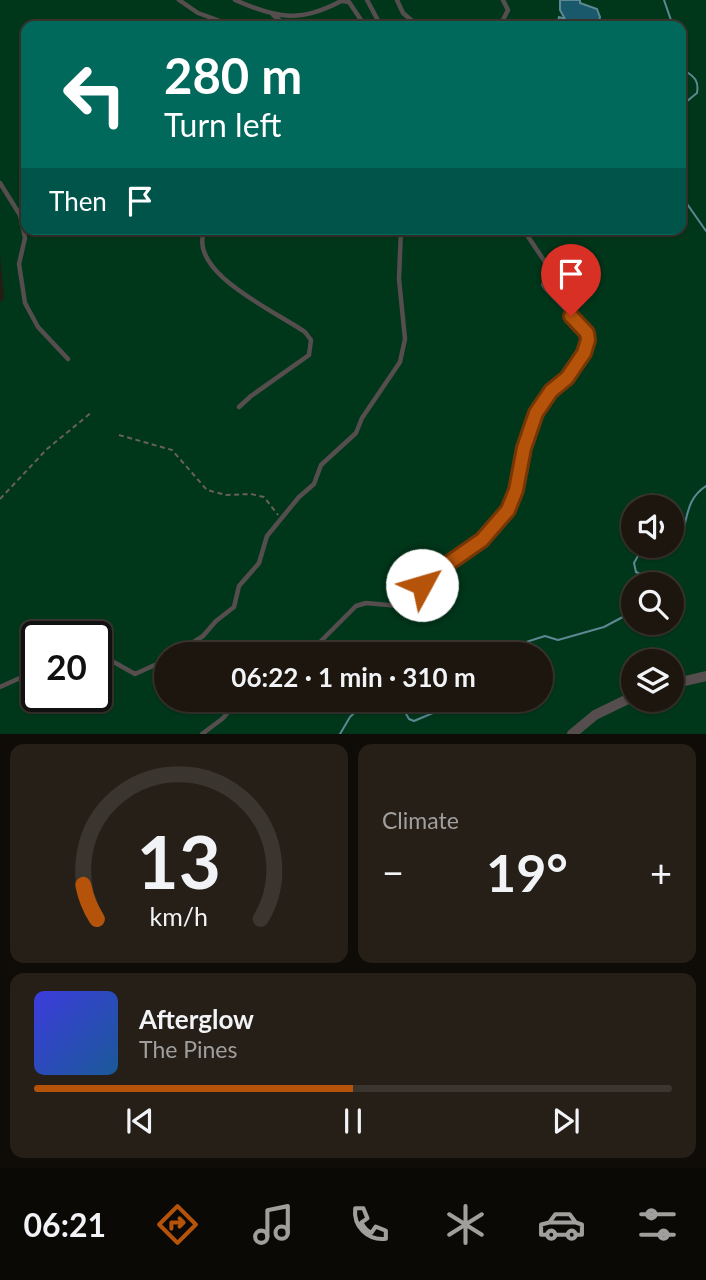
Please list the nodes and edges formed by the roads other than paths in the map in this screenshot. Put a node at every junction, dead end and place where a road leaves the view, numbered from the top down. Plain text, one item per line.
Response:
1 (179, 0) edge
2 (235, 0) edge
3 (366, 0) edge
4 (397, 0) edge
5 (503, 0) edge
6 (342, 1) edge
7 (272, 15) junction
8 (220, 21) edge
9 (280, 21) edge
10 (362, 21) edge
11 (377, 21) edge
12 (412, 21) edge
13 (502, 21) edge
14 (0, 183) edge
15 (21, 220) edge
16 (24, 235) edge
17 (203, 235) edge
18 (401, 235) edge
19 (527, 235) edge
20 (68, 359) dead end
21 (239, 407) dead end
22 (194, 642) edge
23 (320, 642) edge
24 (112, 661) edge
25 (154, 665) edge
26 (706, 676) edge
27 (21, 677) edge
28 (684, 681) edge
29 (0, 687) edge
30 (621, 702) edge
31 (228, 712) edge
32 (202, 734) edge
33 (572, 734) edge

1 - 8 lane
2 - 7 lane
3 - 11 lane
4 - 12 lane
5 - 13 lane
6 - 7 lane
6 - 10 lane
7 - 9 lane
14 - 15 lane
16 - 20 lane
17 - 21 lane
18 - 22 lane
19 - 23 lane
24 - 25 lane
26 - 28 street
27 - 29 lane
30 - 33 street
31 - 32 lane

